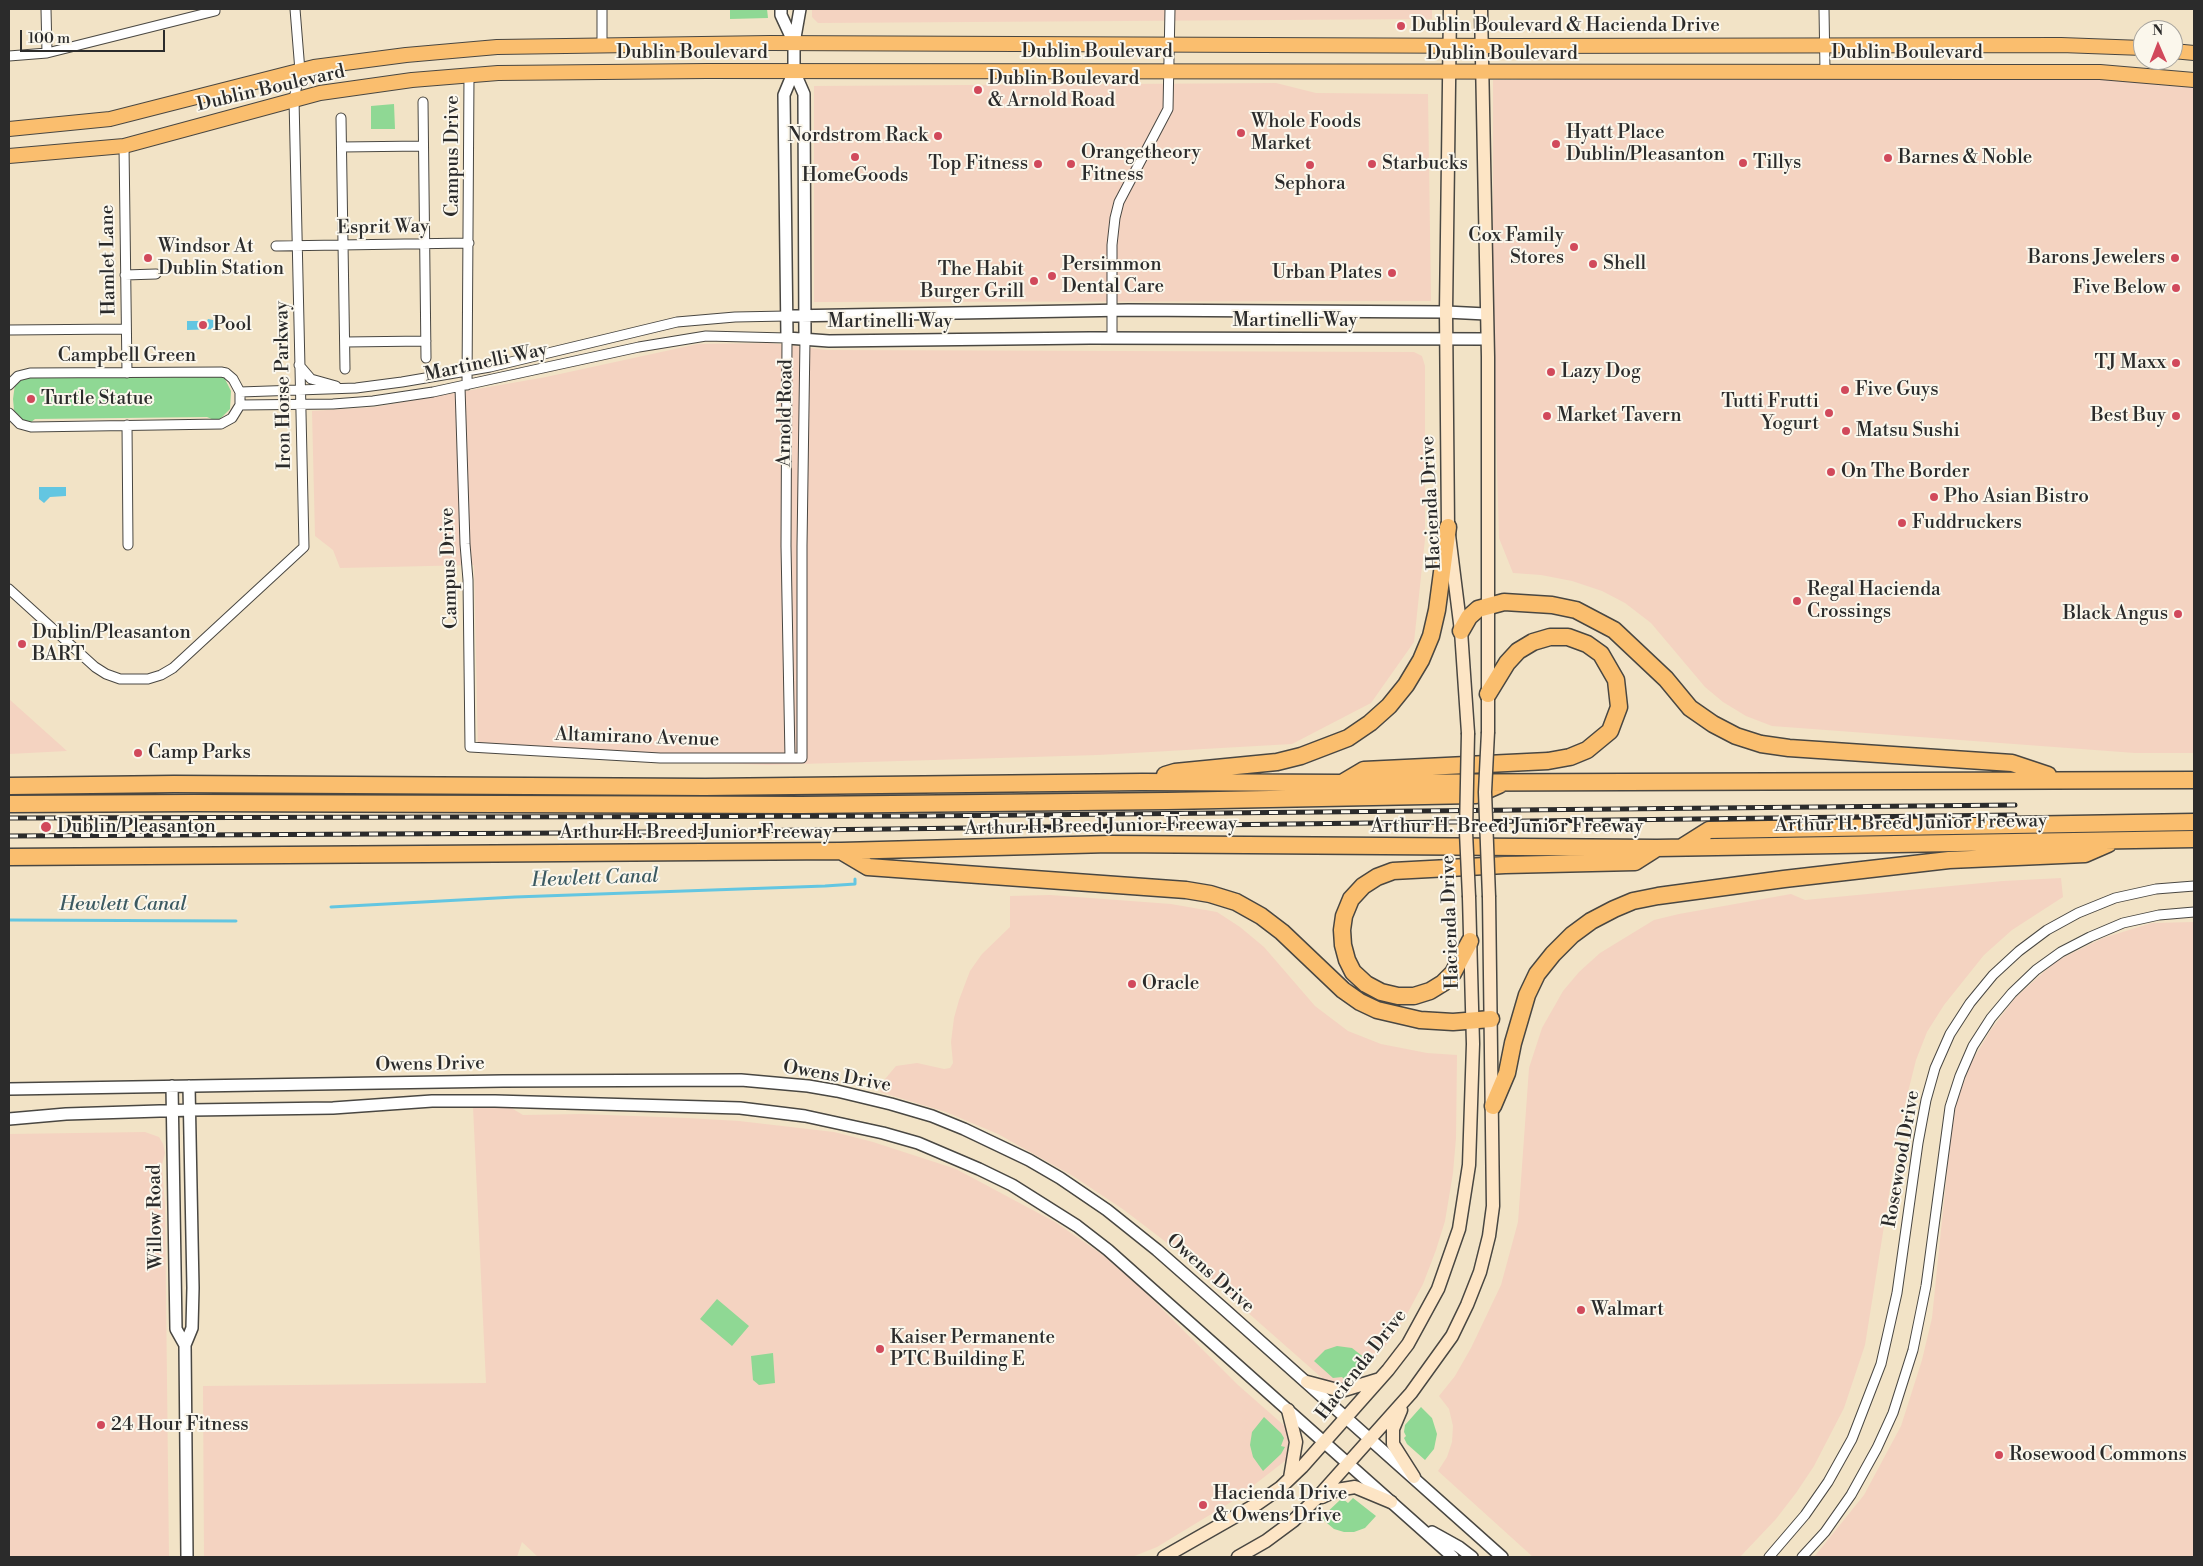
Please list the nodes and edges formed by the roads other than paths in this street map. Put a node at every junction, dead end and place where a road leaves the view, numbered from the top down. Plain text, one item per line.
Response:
1 (46, 9) edge
2 (216, 9) edge
3 (295, 9) edge
4 (602, 9) edge
5 (781, 9) edge
6 (800, 9) edge
7 (1170, 9) edge
8 (1450, 9) edge
9 (1481, 9) edge
10 (1824, 9) edge
11 (794, 43) junction
12 (1169, 44) junction
13 (602, 45) junction
14 (1449, 45) junction
15 (1481, 46) junction
16 (1825, 46) junction
17 (2133, 48) edge
18 (47, 53) junction
19 (9, 56) edge
20 (1170, 70) junction
21 (300, 71) junction
22 (794, 71) junction
23 (1825, 71) junction
24 (1448, 72) junction
25 (1482, 73) junction
26 (469, 76) junction
27 (2194, 80) edge
28 (294, 100) junction
29 (423, 102) dead end
30 (342, 118) dead end
31 (9, 129) edge
32 (124, 146) junction
33 (423, 146) junction
34 (342, 147) junction
35 (9, 156) edge
36 (469, 243) junction
37 (424, 244) junction
38 (344, 245) junction
39 (276, 246) dead end
40 (297, 246) junction
41 (156, 274) dead end
42 (126, 275) junction
43 (1113, 310) junction
44 (1446, 312) junction
45 (1486, 314) junction
46 (787, 316) junction
47 (806, 316) junction
48 (126, 329) junction
49 (9, 330) edge
50 (787, 338) junction
51 (805, 338) junction
52 (1112, 338) junction
53 (1487, 339) junction
54 (1446, 340) junction
55 (345, 342) junction
56 (426, 342) junction
57 (426, 358) dead end
58 (299, 365) junction
59 (345, 369) dead end
60 (467, 371) junction
61 (126, 373) junction
62 (382, 385) junction
63 (9, 386) edge
64 (464, 386) junction
65 (299, 391) junction
66 (240, 392) junction
67 (300, 404) junction
68 (240, 405) junction
69 (9, 413) edge
70 (127, 425) junction
71 (1448, 527) junction
72 (128, 544) dead end
73 (9, 589) edge
74 (1488, 606) junction
75 (1461, 631) junction
76 (1488, 694) junction
77 (470, 747) joint
78 (790, 758) junction
79 (802, 758) joint
80 (2062, 779) junction
81 (2194, 780) edge
82 (1508, 781) junction
83 (1142, 782) junction
84 (1342, 783) junction
85 (9, 786) edge
86 (9, 804) edge
87 (2194, 822) edge
88 (2194, 839) edge
89 (2114, 841) junction
90 (1682, 847) junction
91 (1657, 848) junction
92 (841, 851) junction
93 (9, 857) edge
94 (2194, 886) edge
95 (2194, 912) edge
96 (1470, 941) junction
97 (1492, 1019) junction
98 (1473, 1021) junction
99 (172, 1086) junction
100 (189, 1086) junction
101 (9, 1090) edge
102 (1493, 1106) junction
103 (172, 1110) junction
104 (191, 1110) junction
105 (9, 1119) edge
106 (185, 1345) junction
107 (1380, 1379) junction
108 (1307, 1382) junction
109 (1404, 1400) junction
110 (1288, 1410) junction
111 (1347, 1417) junction
112 (1371, 1438) junction
113 (1325, 1442) junction
114 (1349, 1464) junction
115 (1414, 1477) junction
116 (1290, 1478) junction
117 (1313, 1502) junction
118 (1391, 1502) junction
119 (1413, 1521) junction
120 (187, 1557) edge
121 (1164, 1557) edge
122 (1238, 1557) edge
123 (1453, 1557) edge
124 (1472, 1557) edge
125 (1502, 1557) edge
126 (1769, 1557) edge
127 (1802, 1557) edge

1 - 18 street
2 - 18 street
3 - 21 street, Iron Horse Parkway
4 - 13 street
5 - 11 street, Arnold Road
6 - 11 street, Arnold Road
7 - 12 street
8 - 14 main road, Hacienda Drive
9 - 15 main road, Hacienda Drive
10 - 16 street
11 - 12 main road, Dublin Boulevard
11 - 13 main road, Dublin Boulevard
11 - 22 street, Arnold Road
12 - 14 main road, Dublin Boulevard
12 - 20 street
13 - 21 main road, Dublin Boulevard
14 - 15 main road, Dublin Boulevard
14 - 24 main road, Hacienda Drive
15 - 16 main road, Dublin Boulevard
15 - 25 main road, Hacienda Drive
16 - 17 main road, Dublin Boulevard
16 - 23 street
18 - 19 street
20 - 22 main road, Dublin Boulevard
20 - 24 main road, Dublin Boulevard
20 - 43 street
21 - 28 street, Iron Horse Parkway
21 - 31 main road, Dublin Boulevard
22 - 26 main road, Dublin Boulevard
22 - 46 street, Arnold Road
22 - 47 street, Arnold Road
23 - 25 main road, Dublin Boulevard
23 - 27 main road, Dublin Boulevard
24 - 25 main road, Dublin Boulevard
24 - 44 main road, Hacienda Drive
25 - 45 main road, Hacienda Drive
26 - 28 main road, Dublin Boulevard
26 - 36 street, Campus Drive
28 - 32 main road, Dublin Boulevard
28 - 40 street, Iron Horse Parkway
29 - 33 street
30 - 34 street
32 - 35 main road, Dublin Boulevard
32 - 42 street, Hamlet Lane
33 - 34 street
33 - 37 street
34 - 38 street
36 - 37 street, Esprit Way
36 - 60 street, Campus Drive
37 - 38 street, Esprit Way
37 - 56 street
38 - 40 street, Esprit Way
38 - 55 street
39 - 40 street, Esprit Way
40 - 58 street, Iron Horse Parkway
41 - 42 street
42 - 48 street, Hamlet Lane
43 - 44 street, Martinelli Way
43 - 47 street, Martinelli Way
43 - 52 street
44 - 45 street, Martinelli Way
44 - 54 main road, Hacienda Drive
45 - 53 main road, Hacienda Drive
46 - 47 street, Martinelli Way
46 - 50 street, Arnold Road
46 - 60 street, Martinelli Way
47 - 51 street, Arnold Road
48 - 49 street
48 - 61 street, Hamlet Lane
50 - 51 street, Martinelli Way
50 - 64 street, Martinelli Way
50 - 78 street, Arnold Road
51 - 52 street, Martinelli Way
51 - 79 street, Arnold Road
52 - 54 street, Martinelli Way
53 - 54 street, Martinelli Way
53 - 74 main road, Hacienda Drive
54 - 71 main road, Hacienda Drive
55 - 56 street
55 - 59 street
56 - 57 street
58 - 62 street, Martinelli Way
58 - 65 street, Iron Horse Parkway
60 - 62 street, Martinelli Way
60 - 64 street, Campus Drive
61 - 63 street, Campbell Green
61 - 66 street, Campbell Green
62 - 65 street, Martinelli Way
64 - 67 street, Martinelli Way
64 - 77 street, Campus Drive
65 - 66 street
65 - 67 street, Iron Horse Parkway
66 - 68 street
67 - 68 street
67 - 73 street, Iron Horse Parkway
68 - 70 street
69 - 70 street
70 - 72 street
71 - 75 main road, Hacienda Drive
71 - 83 highway
74 - 75 highway
74 - 76 main road, Hacienda Drive
74 - 80 highway
75 - 96 main road, Hacienda Drive, bridge
76 - 84 highway
76 - 97 main road, Hacienda Drive, bridge
77 - 78 street, Altamirano Avenue
78 - 79 street, Altamirano Avenue
80 - 81 highway
80 - 82 highway
82 - 84 highway
82 - 86 highway
83 - 84 highway
83 - 85 highway
87 - 90 highway
88 - 89 highway, Arthur H. Breed Junior Freeway
89 - 90 highway, Arthur H. Breed Junior Freeway
89 - 102 highway
90 - 91 highway, Arthur H. Breed Junior Freeway
91 - 92 highway, Arthur H. Breed Junior Freeway
91 - 96 highway
92 - 93 highway, Arthur H. Breed Junior Freeway
92 - 98 highway
94 - 126 street, Rosewood Drive
95 - 127 street, Rosewood Drive
96 - 98 main road, Hacienda Drive
97 - 98 highway
97 - 102 main road, Hacienda Drive
98 - 107 main road, Hacienda Drive
99 - 100 street, Owens Drive
99 - 101 street, Owens Drive
99 - 103 street, Willow Road
100 - 104 street, Willow Road
100 - 108 street, Owens Drive
102 - 109 main road, Hacienda Drive
103 - 104 street, Owens Drive
103 - 105 street, Owens Drive
103 - 106 street, Willow Road
104 - 106 street, Willow Road
104 - 110 street, Owens Drive
106 - 120 street, Willow Road
107 - 108 main road
107 - 111 main road, Hacienda Drive
108 - 111 street, Owens Drive
109 - 112 main road, Hacienda Drive
109 - 115 main road
110 - 113 street, Owens Drive
110 - 116 main road
111 - 112 street, Owens Drive
111 - 113 main road, Hacienda Drive
112 - 114 main road, Hacienda Drive
112 - 115 street, Owens Drive
113 - 114 street, Owens Drive
113 - 116 main road, Hacienda Drive
114 - 117 main road, Hacienda Drive
114 - 118 street, Owens Drive
115 - 125 street, Owens Drive
116 - 121 main road, Hacienda Drive
117 - 118 main road
117 - 122 main road, Hacienda Drive
118 - 119 street, Owens Drive
119 - 123 street, Owens Drive
119 - 124 street

